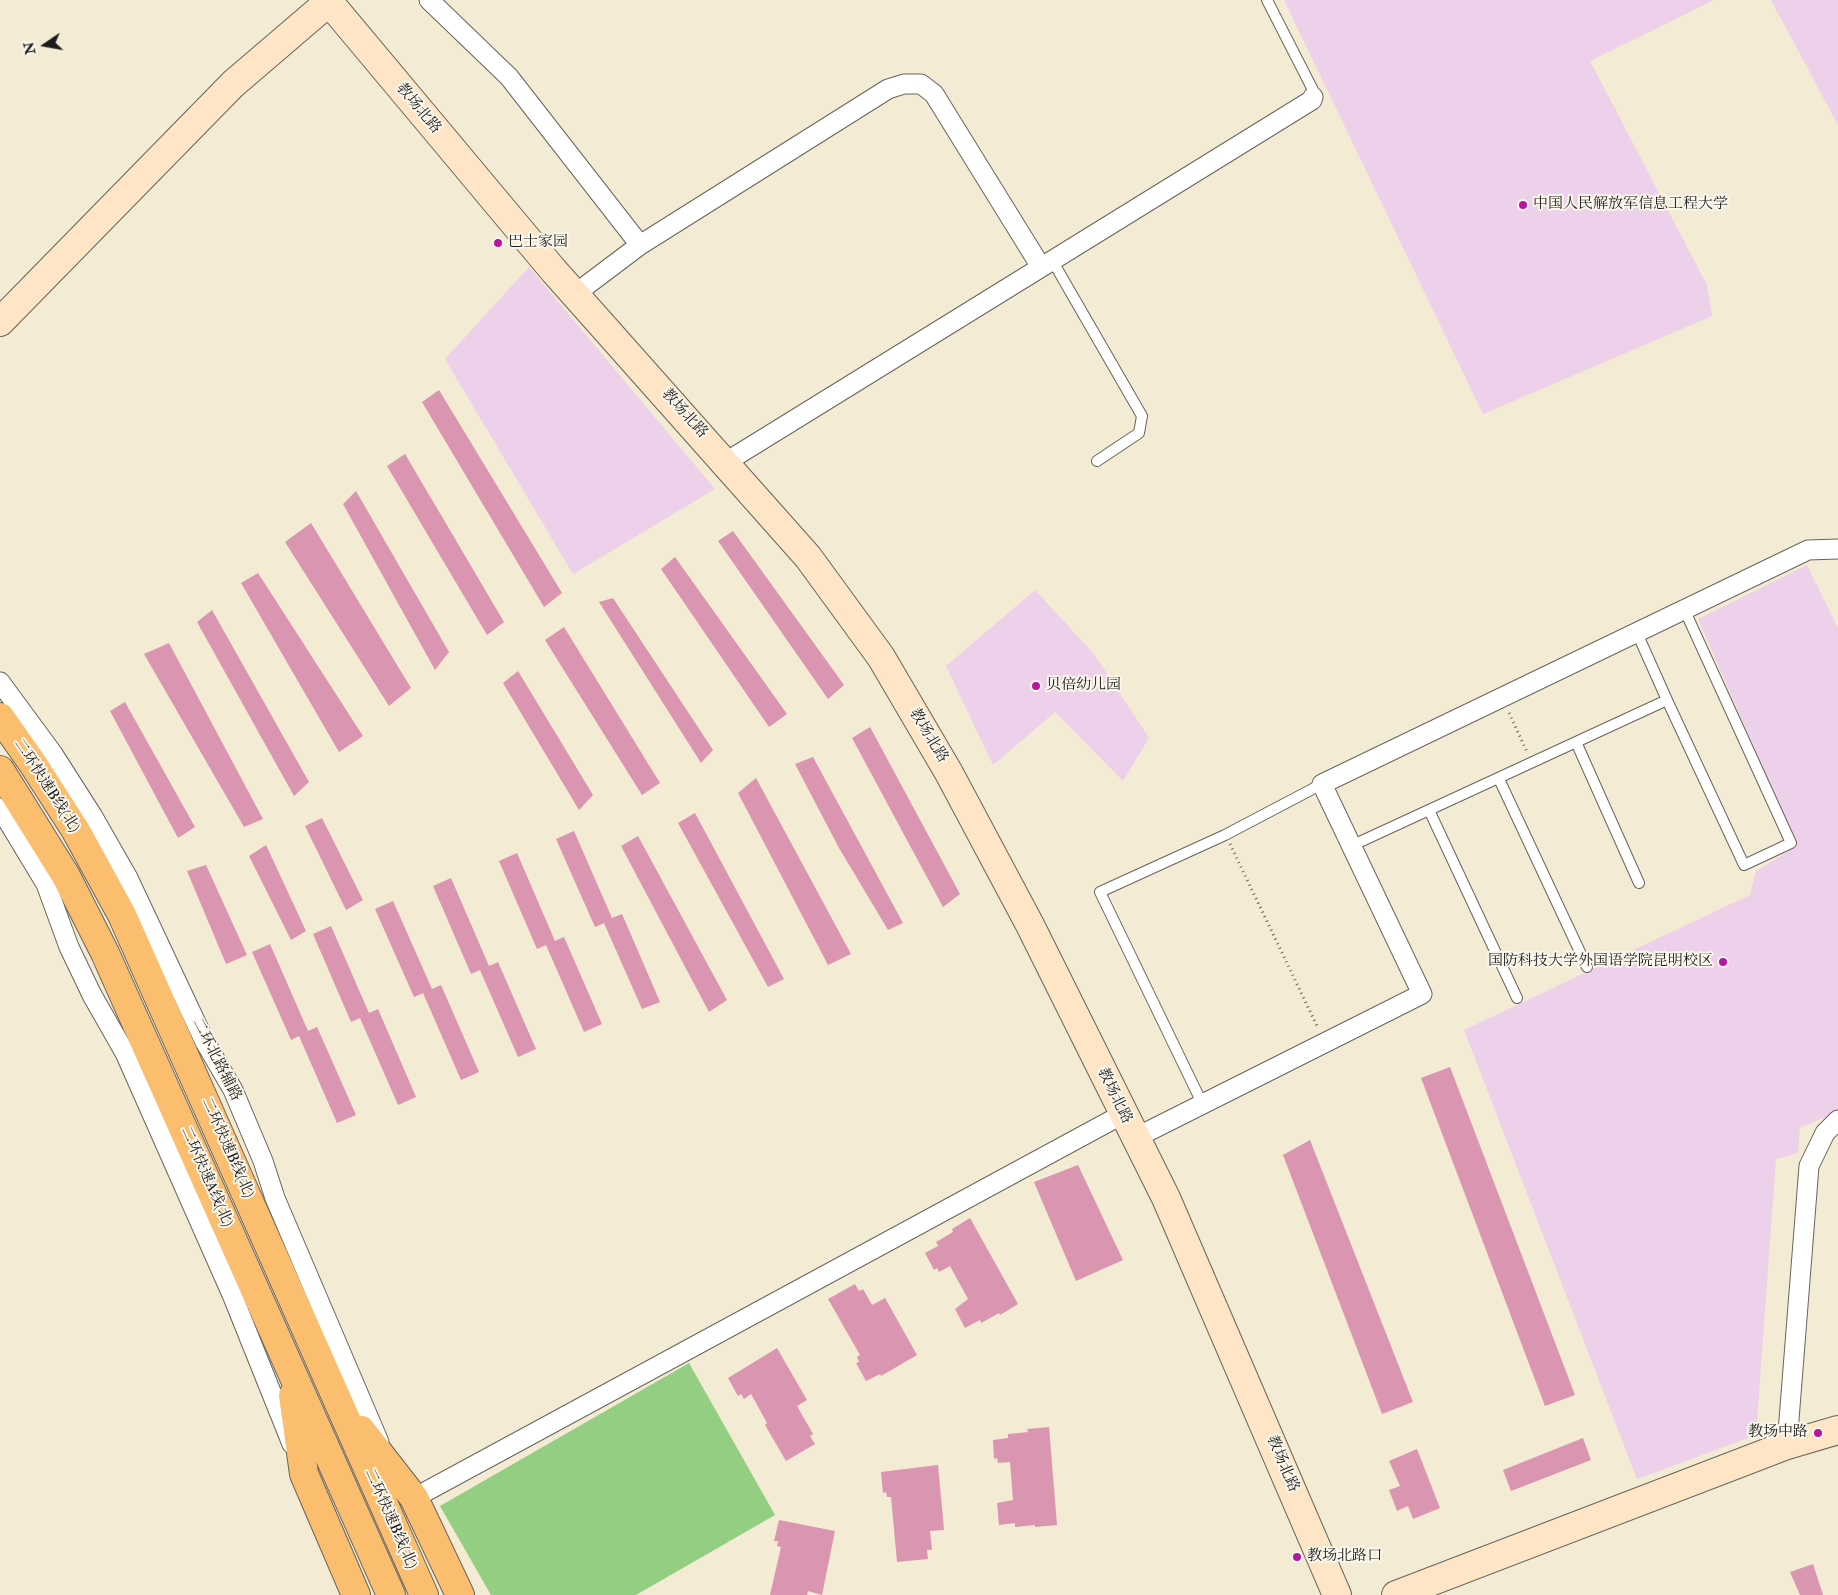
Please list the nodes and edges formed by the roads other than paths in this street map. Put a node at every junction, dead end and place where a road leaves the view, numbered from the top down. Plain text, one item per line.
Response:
1 (429, 0) edge
2 (1268, 0) edge
3 (330, 1) edge
4 (1313, 96) joint
5 (640, 245) junction
6 (1047, 264) junction
7 (575, 294) junction
8 (0, 322) edge
9 (1097, 461) dead end
10 (726, 462) junction
11 (1838, 549) edge
12 (1685, 611) junction
13 (1638, 633) junction
14 (0, 682) edge
15 (1667, 700) junction
16 (0, 717) edge
17 (1576, 742) junction
18 (0, 770) edge
19 (1499, 779) junction
20 (1322, 784) junction
21 (0, 808) edge
22 (1429, 810) junction
23 (1351, 846) junction
24 (1639, 883) dead end
25 (1588, 968) dead end
26 (1516, 998) dead end
27 (1202, 1103) junction
28 (1838, 1120) edge
29 (1129, 1126) junction
30 (289, 1364) junction
31 (340, 1405) junction
32 (1838, 1430) edge
33 (1787, 1445) junction
34 (387, 1462) junction
35 (304, 1474) junction
36 (414, 1498) junction
37 (356, 1595) edge
38 (391, 1595) edge
39 (424, 1595) edge
40 (460, 1595) edge
41 (1337, 1595) edge
42 (1396, 1595) edge

1 - 5 street
2 - 4 lane
3 - 7 street, 教场北路
3 - 8 street
4 - 6 street
5 - 6 street
5 - 7 street
6 - 9 lane
6 - 10 street
7 - 10 street, 教场北路
10 - 29 street, 教场北路
11 - 12 street
12 - 13 street
12 - 15 lane
13 - 15 lane
13 - 20 street
14 - 34 street, 二环北路辅路
15 - 17 lane
16 - 31 highway, 二环快速B线(北)
17 - 19 lane
17 - 24 lane
18 - 30 highway, 二环快速A线(北)
19 - 22 lane
19 - 25 lane
20 - 23 street
20 - 27 lane
21 - 35 street
22 - 23 lane
22 - 26 lane
23 - 27 street
27 - 29 street
28 - 33 street
29 - 36 street
29 - 41 street, 教场北路
30 - 35 highway
30 - 38 highway, 二环快速A线(北)
31 - 34 highway
31 - 39 highway, 二环快速B线(北)
32 - 33 street
33 - 42 street
34 - 36 highway
35 - 37 highway
36 - 40 highway

